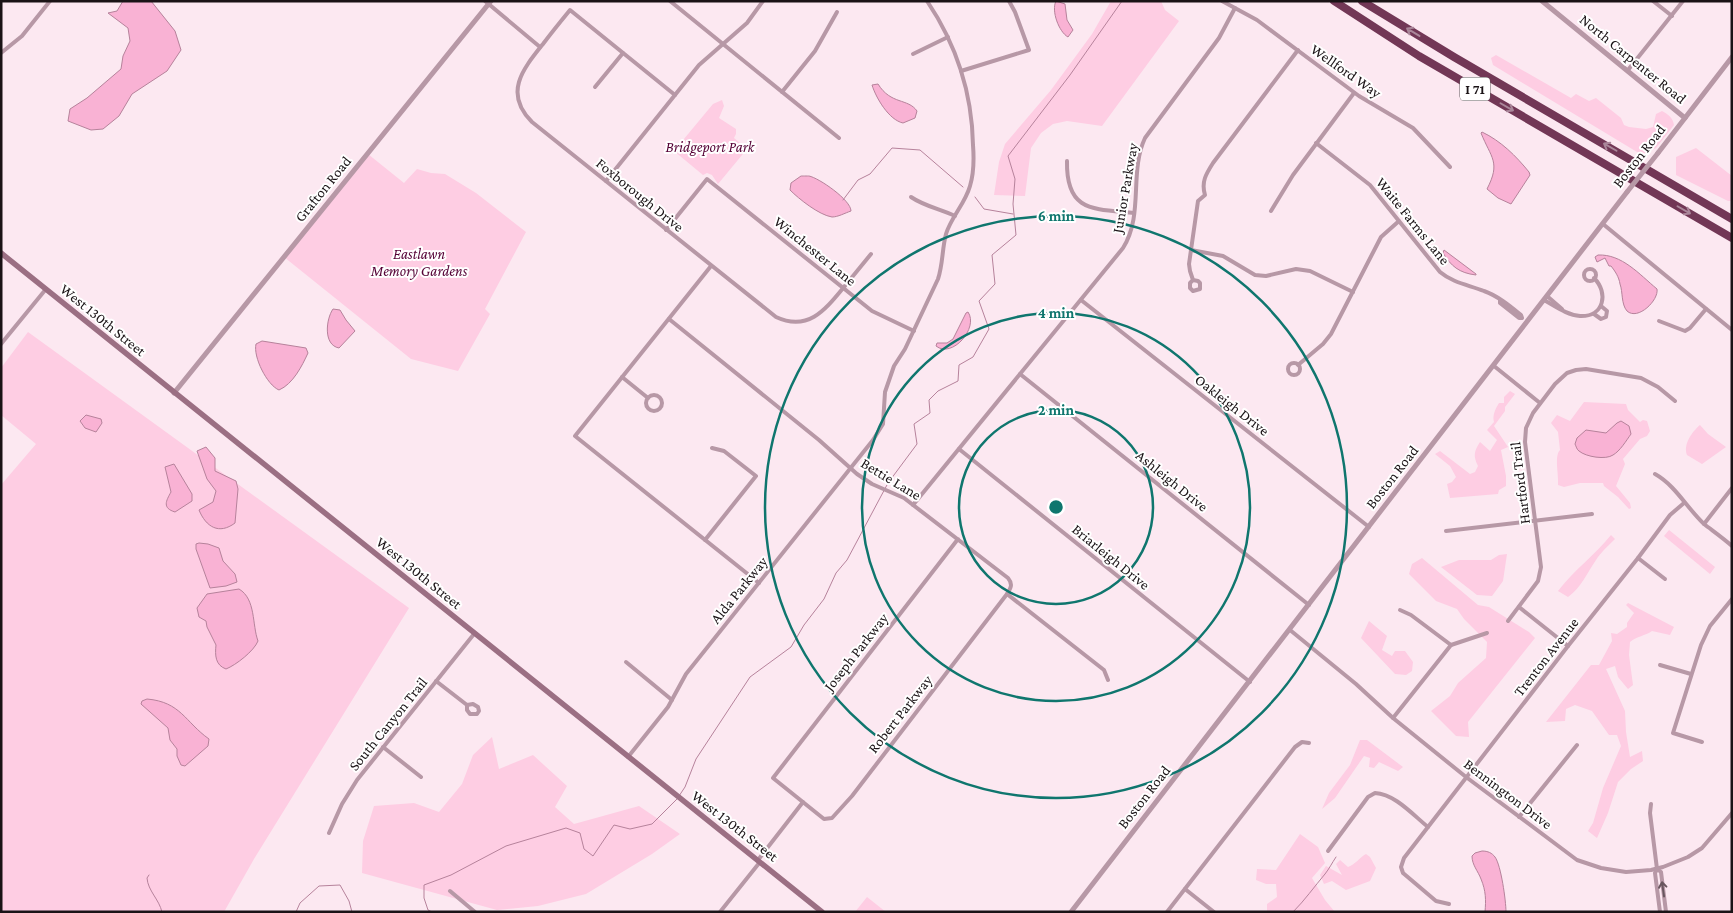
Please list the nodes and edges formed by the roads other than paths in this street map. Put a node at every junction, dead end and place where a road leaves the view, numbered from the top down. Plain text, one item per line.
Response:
1 (50, 1) edge
2 (670, 1) edge
3 (681, 1) edge
4 (763, 1) edge
5 (926, 1) edge
6 (1008, 1) edge
7 (1222, 1) edge
8 (1334, 1) edge
9 (1362, 1) edge
10 (1542, 1) edge
11 (1653, 1) edge
12 (1683, 1) edge
13 (488, 2) edge
14 (677, 7) junction
15 (1235, 8) junction
16 (837, 12) dead end
17 (1672, 16) junction
18 (948, 37) junction
19 (723, 44) junction
20 (540, 47) junction
21 (1298, 50) junction
22 (1, 53) edge
23 (623, 53) junction
24 (913, 54) dead end
25 (1732, 57) edge
26 (1628, 70) junction
27 (961, 71) junction
28 (595, 87) dead end
29 (782, 92) junction
30 (1354, 93) junction
31 (676, 95) junction
32 (1685, 118) junction
33 (839, 138) dead end
34 (1316, 143) junction
35 (1066, 161) dead end
36 (1450, 167) dead end
37 (606, 181) junction
38 (911, 197) dead end
39 (1271, 211) dead end
40 (1134, 213) junction
41 (955, 216) junction
42 (1732, 219) edge
43 (1399, 221) junction
44 (1603, 224) junction
45 (666, 230) junction
46 (1732, 238) edge
47 (1191, 250) junction
48 (1, 253) edge
49 (871, 254) dead end
50 (711, 266) junction
51 (1594, 278) dead end
52 (1193, 280) dead end
53 (843, 288) junction
54 (46, 289) junction
55 (1353, 292) junction
56 (1546, 298) junction
57 (1081, 300) junction
58 (1601, 306) junction
59 (1706, 309) junction
60 (1594, 314) junction
61 (669, 319) junction
62 (1659, 321) dead end
63 (1528, 322) junction
64 (1732, 330) edge
65 (914, 331) junction
66 (1, 344) edge
67 (1298, 364) dead end
68 (1494, 366) junction
69 (1020, 374) junction
70 (622, 377) junction
71 (174, 393) junction
72 (648, 398) junction
73 (1675, 401) dead end
74 (1540, 403) junction
75 (712, 448) dead end
76 (959, 449) junction
77 (851, 468) junction
78 (1654, 474) dead end
79 (1732, 488) edge
80 (1684, 503) junction
81 (913, 505) junction
82 (1592, 514) dead end
83 (1536, 520) junction
84 (1704, 524) junction
85 (1369, 527) junction
86 (1446, 531) dead end
87 (958, 539) junction
88 (705, 540) junction
89 (1732, 546) edge
90 (1638, 558) junction
91 (1665, 579) dead end
92 (759, 583) junction
93 (1007, 594) junction
94 (1732, 599) edge
95 (1309, 605) junction
96 (1519, 607) junction
97 (1400, 610) dead end
98 (1508, 620) dead end
99 (1290, 630) junction
100 (1487, 633) dead end
101 (474, 634) junction
102 (1451, 645) junction
103 (1568, 646) junction
104 (626, 662) dead end
105 (1660, 665) dead end
106 (1691, 674) junction
107 (1108, 680) dead end
108 (436, 681) junction
109 (1250, 682) junction
110 (672, 700) junction
111 (467, 705) dead end
112 (1393, 718) junction
113 (1702, 742) dead end
114 (1309, 744) dead end
115 (1577, 745) dead end
116 (383, 747) junction
117 (628, 757) junction
118 (421, 777) dead end
119 (772, 778) joint
120 (1466, 778) junction
121 (803, 802) junction
122 (1651, 804) dead end
123 (1732, 814) edge
124 (1519, 817) junction
125 (1428, 827) junction
126 (329, 834) dead end
127 (1328, 851) dead end
128 (759, 861) junction
129 (1657, 868) junction
130 (1185, 890) junction
131 (450, 891) dead end
132 (1449, 904) dead end
133 (475, 912) edge
134 (720, 912) edge
135 (822, 912) edge
136 (1071, 912) edge
137 (1168, 912) edge
138 (1214, 912) edge
139 (1660, 912) edge
140 (1666, 912) edge

1 - 22 street
2 - 14 street
3 - 14 street
4 - 19 street
5 - 18 street, Alda Parkway
6 - 27 street
7 - 15 street, Wellford Way
8 -> 46 highway, I 71
42 -> 9 highway, I 71
10 - 26 street, North Carpenter Road
11 - 17 street
12 - 17 street
13 - 20 street
13 - 71 street, Grafton Road
14 - 19 street
15 - 21 street, Wellford Way
15 - 40 street, Junior Parkway
16 - 29 street
17 - 26 street
18 - 24 street
18 - 27 street, Alda Parkway
19 - 29 street
19 - 31 street
20 - 23 street, Foxborough Drive
20 - 37 street, Foxborough Drive
21 - 30 street, Wellford Way
21 - 47 street
23 - 28 street
23 - 31 street
25 - 32 street, Boston Road
26 - 32 street, North Carpenter Road
27 - 41 street, Alda Parkway
29 - 33 street
30 - 34 street
30 - 36 street, Wellford Way
31 - 37 street
32 - 44 street, Boston Road, bridge
34 - 39 street
34 - 43 street, Waite Farms Lane
35 - 40 street
37 - 45 street, Foxborough Drive
38 - 41 street
40 - 57 street, Junior Parkway
41 - 65 street, Alda Parkway
43 - 55 street
43 - 63 street, Waite Farms Lane
44 - 56 street, Boston Road
44 - 59 street
45 - 50 street, Foxborough Drive
45 - 53 street, Winchester Lane
47 - 52 street
47 - 55 street
48 - 54 main road, West 130th Street
49 - 53 street, Foxborough Drive
50 - 53 street, Foxborough Drive
50 - 61 street
51 - 58 street
53 - 65 street, Winchester Lane
54 - 66 street
54 - 71 main road, West 130th Street
55 - 67 street
56 - 60 street
56 - 63 street, Boston Road
57 - 69 street, Junior Parkway
57 - 85 street, Oakleigh Drive
58 - 60 street
58 - 60 street
59 - 62 street
59 - 64 street
61 - 70 street
61 - 77 street, Bettie Lane
63 - 68 street, Boston Road
65 - 77 street, Alda Parkway
68 - 74 street
68 - 85 street, Boston Road
69 - 76 street, Junior Parkway
69 - 95 street, Ashleigh Drive
70 - 72 street
70 - 88 street
71 - 101 main road, West 130th Street
72 - 72 street
73 - 74 street, Hartford Trail
74 - 83 street, Hartford Trail
75 - 88 street
76 - 81 street, Junior Parkway
76 - 109 street, Briarleigh Drive
77 - 81 street, Bettie Lane
77 - 92 street, Alda Parkway
78 - 80 street
79 - 84 street
80 - 84 street
80 - 90 street, Trenton Avenue
81 - 87 street, Bettie Lane
82 - 83 street
83 - 86 street
83 - 96 street, Hartford Trail
84 - 89 street
85 - 95 street, Boston Road
87 - 93 street, Bettie Lane
87 - 119 street, Joseph Parkway
88 - 92 street
90 - 91 street
90 - 103 street, Trenton Avenue
92 - 110 street, Alda Parkway
93 - 107 street
93 - 121 street, Robert Parkway
94 - 106 street
95 - 99 street, Boston Road
96 - 98 street, Hartford Trail
96 - 103 street
97 - 102 street
99 - 109 street, Boston Road
99 - 112 street, Bennington Drive
100 - 102 street
101 - 108 street, South Canyon Trail
101 - 117 main road, West 130th Street
102 - 112 street
103 - 120 street, Trenton Avenue
104 - 110 street
105 - 106 street
106 - 113 street
108 - 111 street
108 - 116 street, South Canyon Trail
109 - 136 street, Boston Road
110 - 117 street, Alda Parkway
112 - 120 street, Bennington Drive
114 - 130 street
115 - 124 street
116 - 118 street
116 - 126 street, South Canyon Trail
117 - 128 main road, West 130th Street
119 - 121 street, Robert Parkway
120 - 124 street, Bennington Drive
120 - 125 street, Trenton Avenue
121 - 128 street
122 - 129 street
123 - 129 street, Bennington Drive
124 - 129 street, Bennington Drive
125 - 127 street
125 - 132 street, Trenton Avenue
128 - 134 street
128 - 135 main road, West 130th Street
129 - 139 street
140 -> 129 street
130 - 137 street
130 - 138 street
131 - 133 street

